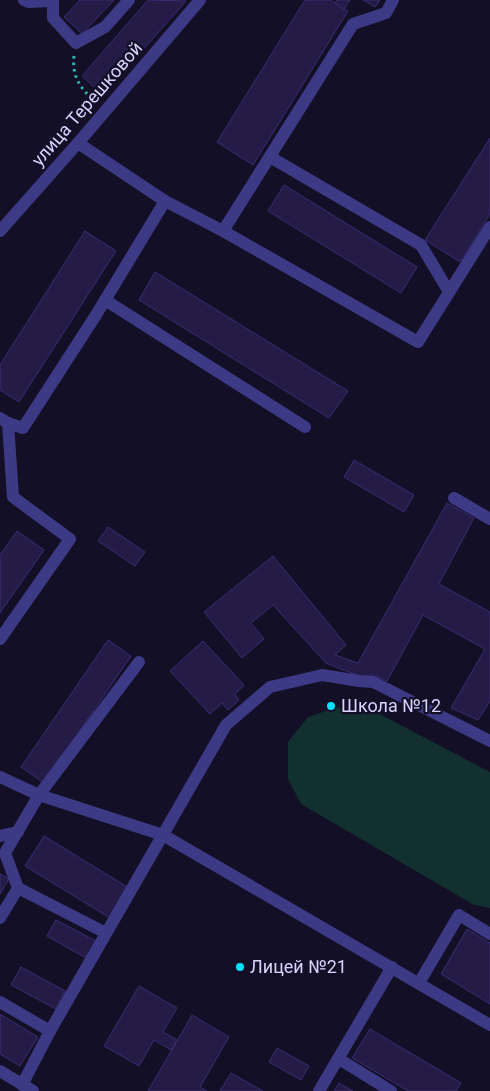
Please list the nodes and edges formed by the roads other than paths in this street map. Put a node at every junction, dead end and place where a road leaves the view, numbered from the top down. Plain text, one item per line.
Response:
1 (24, 0) edge
2 (54, 0) edge
3 (129, 0) edge
4 (200, 0) edge
5 (393, 0) edge
6 (78, 143) junction
7 (270, 157) junction
8 (165, 201) junction
9 (490, 227) edge
10 (0, 231) edge
11 (223, 232) junction
12 (449, 292) junction
13 (105, 300) junction
14 (4, 421) edge
15 (305, 427) dead end
16 (454, 498) dead end
17 (490, 519) edge
18 (0, 639) edge
19 (139, 662) dead end
20 (490, 741) edge
21 (0, 777) edge
22 (39, 795) junction
23 (18, 832) junction
24 (163, 835) junction
25 (0, 836) edge
26 (18, 888) junction
27 (0, 918) edge
28 (106, 933) junction
29 (490, 934) edge
30 (392, 967) junction
31 (419, 983) junction
32 (0, 1002) edge
33 (490, 1024) edge
34 (50, 1031) junction
35 (338, 1059) junction
36 (0, 1071) edge
37 (28, 1089) edge
38 (319, 1091) edge
39 (391, 1091) edge

1 - 2 street
2 - 3 street
4 - 6 street, улица Терешковой
5 - 7 street
6 - 8 street
6 - 10 street, улица Терешковой
7 - 11 street
7 - 12 street
8 - 11 street
8 - 13 street
9 - 12 street
11 - 12 street
13 - 14 street
13 - 15 street
14 - 18 street
16 - 17 street
19 - 22 street
20 - 24 street
21 - 22 street
22 - 23 street
22 - 24 street
23 - 25 street
23 - 26 street
24 - 28 street
24 - 30 street
26 - 27 street
26 - 28 street
28 - 34 street
29 - 31 street
30 - 31 street
30 - 35 street
31 - 33 street
32 - 34 street
34 - 37 street
35 - 38 street
35 - 39 street
36 - 37 street

